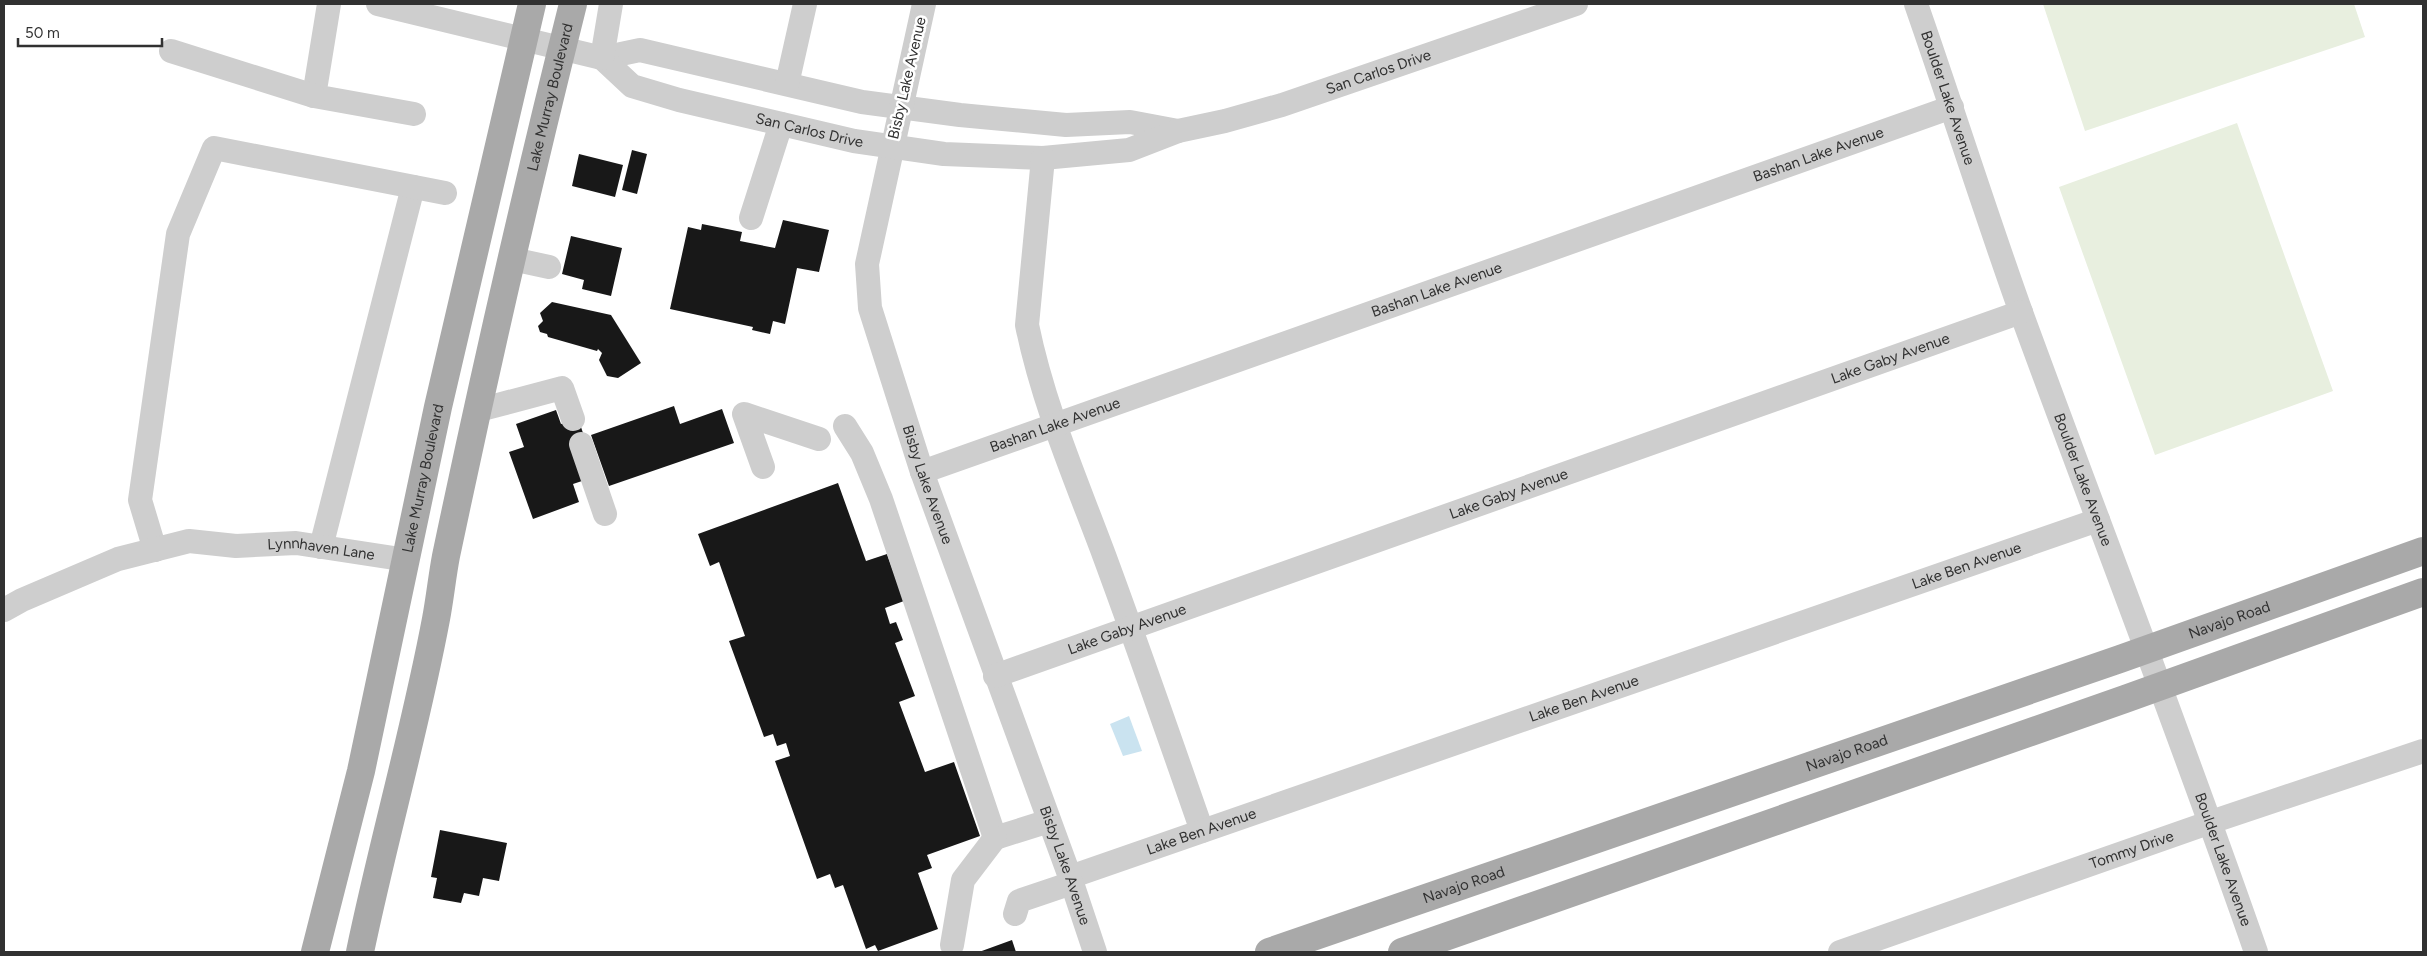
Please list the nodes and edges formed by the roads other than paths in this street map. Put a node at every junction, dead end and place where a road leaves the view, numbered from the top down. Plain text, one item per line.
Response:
1 (329, 4) edge
2 (378, 4) edge
3 (532, 4) edge
4 (573, 4) edge
5 (611, 4) edge
6 (806, 4) edge
7 (924, 4) edge
8 (1576, 4) edge
9 (1916, 4) edge
10 (434, 10) edge
11 (524, 38) junction
12 (562, 48) junction
13 (171, 51) dead end
14 (602, 58) junction
15 (787, 84) junction
16 (314, 96) junction
17 (900, 107) junction
18 (1952, 107) junction
19 (414, 114) dead end
20 (781, 124) junction
21 (1178, 131) junction
22 (892, 147) junction
23 (1044, 158) junction
24 (413, 188) junction
25 (445, 193) dead end
26 (751, 218) dead end
27 (512, 260) junction
28 (549, 267) dead end
29 (2021, 312) junction
30 (479, 410) junction
31 (573, 420) dead end
32 (1055, 423) junction
33 (845, 426) dead end
34 (819, 439) dead end
35 (581, 444) dead end
36 (763, 467) dead end
37 (922, 472) junction
38 (421, 492) junction
39 (605, 514) dead end
40 (2098, 520) junction
41 (321, 547) junction
42 (155, 550) junction
43 (2423, 551) edge
44 (446, 559) junction
45 (407, 560) junction
46 (2423, 592) edge
47 (4, 610) edge
48 (436, 618) junction
49 (1132, 629) junction
50 (2147, 650) junction
51 (995, 676) junction
52 (2160, 687) junction
53 (2423, 751) edge
54 (1049, 822) junction
55 (2211, 822) junction
56 (1202, 831) junction
57 (995, 838) junction
58 (1070, 880) junction
59 (1015, 914) dead end
60 (952, 945) dead end
61 (315, 952) edge
62 (360, 952) edge
63 (1095, 952) edge
64 (1269, 952) edge
65 (1402, 952) edge
66 (1840, 952) edge
67 (2256, 952) edge

1 - 16 street
2 - 10 street, San Carlos Drive
3 - 11 main road, Lake Murray Boulevard
4 - 12 main road, Lake Murray Boulevard
5 - 14 street
6 - 15 street
7 - 17 street, Bisby Lake Avenue
8 - 21 street, San Carlos Drive
9 - 18 street, Boulder Lake Avenue
10 - 11 street, San Carlos Drive
11 - 12 street, San Carlos Drive
11 - 38 main road, Lake Murray Boulevard
12 - 14 street, San Carlos Drive
12 - 27 main road, Lake Murray Boulevard
13 - 16 street
14 - 15 street, San Carlos Drive
14 - 20 street, San Carlos Drive
15 - 17 street, San Carlos Drive
16 - 19 street
17 - 21 street, San Carlos Drive
17 - 22 street, Bisby Lake Avenue
18 - 29 street, Boulder Lake Avenue
18 - 32 street, Bashan Lake Avenue
20 - 22 street, San Carlos Drive
20 - 26 street
21 - 23 street, San Carlos Drive
22 - 23 street, San Carlos Drive
22 - 37 street, Bisby Lake Avenue
23 - 32 street
24 - 25 street
24 - 41 street
24 - 42 street
27 - 28 street
27 - 30 main road, Lake Murray Boulevard
29 - 40 street, Boulder Lake Avenue
29 - 49 street, Lake Gaby Avenue
30 - 31 street
30 - 44 main road, Lake Murray Boulevard
32 - 37 street, Bashan Lake Avenue
32 - 49 street
33 - 57 street
34 - 36 street
35 - 39 street
37 - 51 street, Bisby Lake Avenue
38 - 44 main road
38 - 45 main road, Lake Murray Boulevard
40 - 50 street, Boulder Lake Avenue
40 - 56 street, Lake Ben Avenue
41 - 42 street, Lynnhaven Lane
41 - 45 street, Lynnhaven Lane
42 - 47 street, Lynnhaven Lane
43 - 50 main road, Navajo Road
44 - 48 main road, Lake Murray Boulevard
45 - 48 main road
45 - 61 main road, Lake Murray Boulevard
46 - 52 main road
48 - 62 main road, Lake Murray Boulevard
49 - 51 street, Lake Gaby Avenue
49 - 56 street
50 - 52 street, Boulder Lake Avenue
50 - 64 main road, Navajo Road
51 - 54 street, Bisby Lake Avenue
52 - 55 street, Boulder Lake Avenue
52 - 65 main road
53 - 55 street, Tommy Drive
54 - 57 street
54 - 58 street, Bisby Lake Avenue
55 - 66 street, Tommy Drive
55 - 67 street, Boulder Lake Avenue
56 - 58 street, Lake Ben Avenue
57 - 60 street
58 - 59 street, Lake Ben Avenue
58 - 63 street, Bisby Lake Avenue

